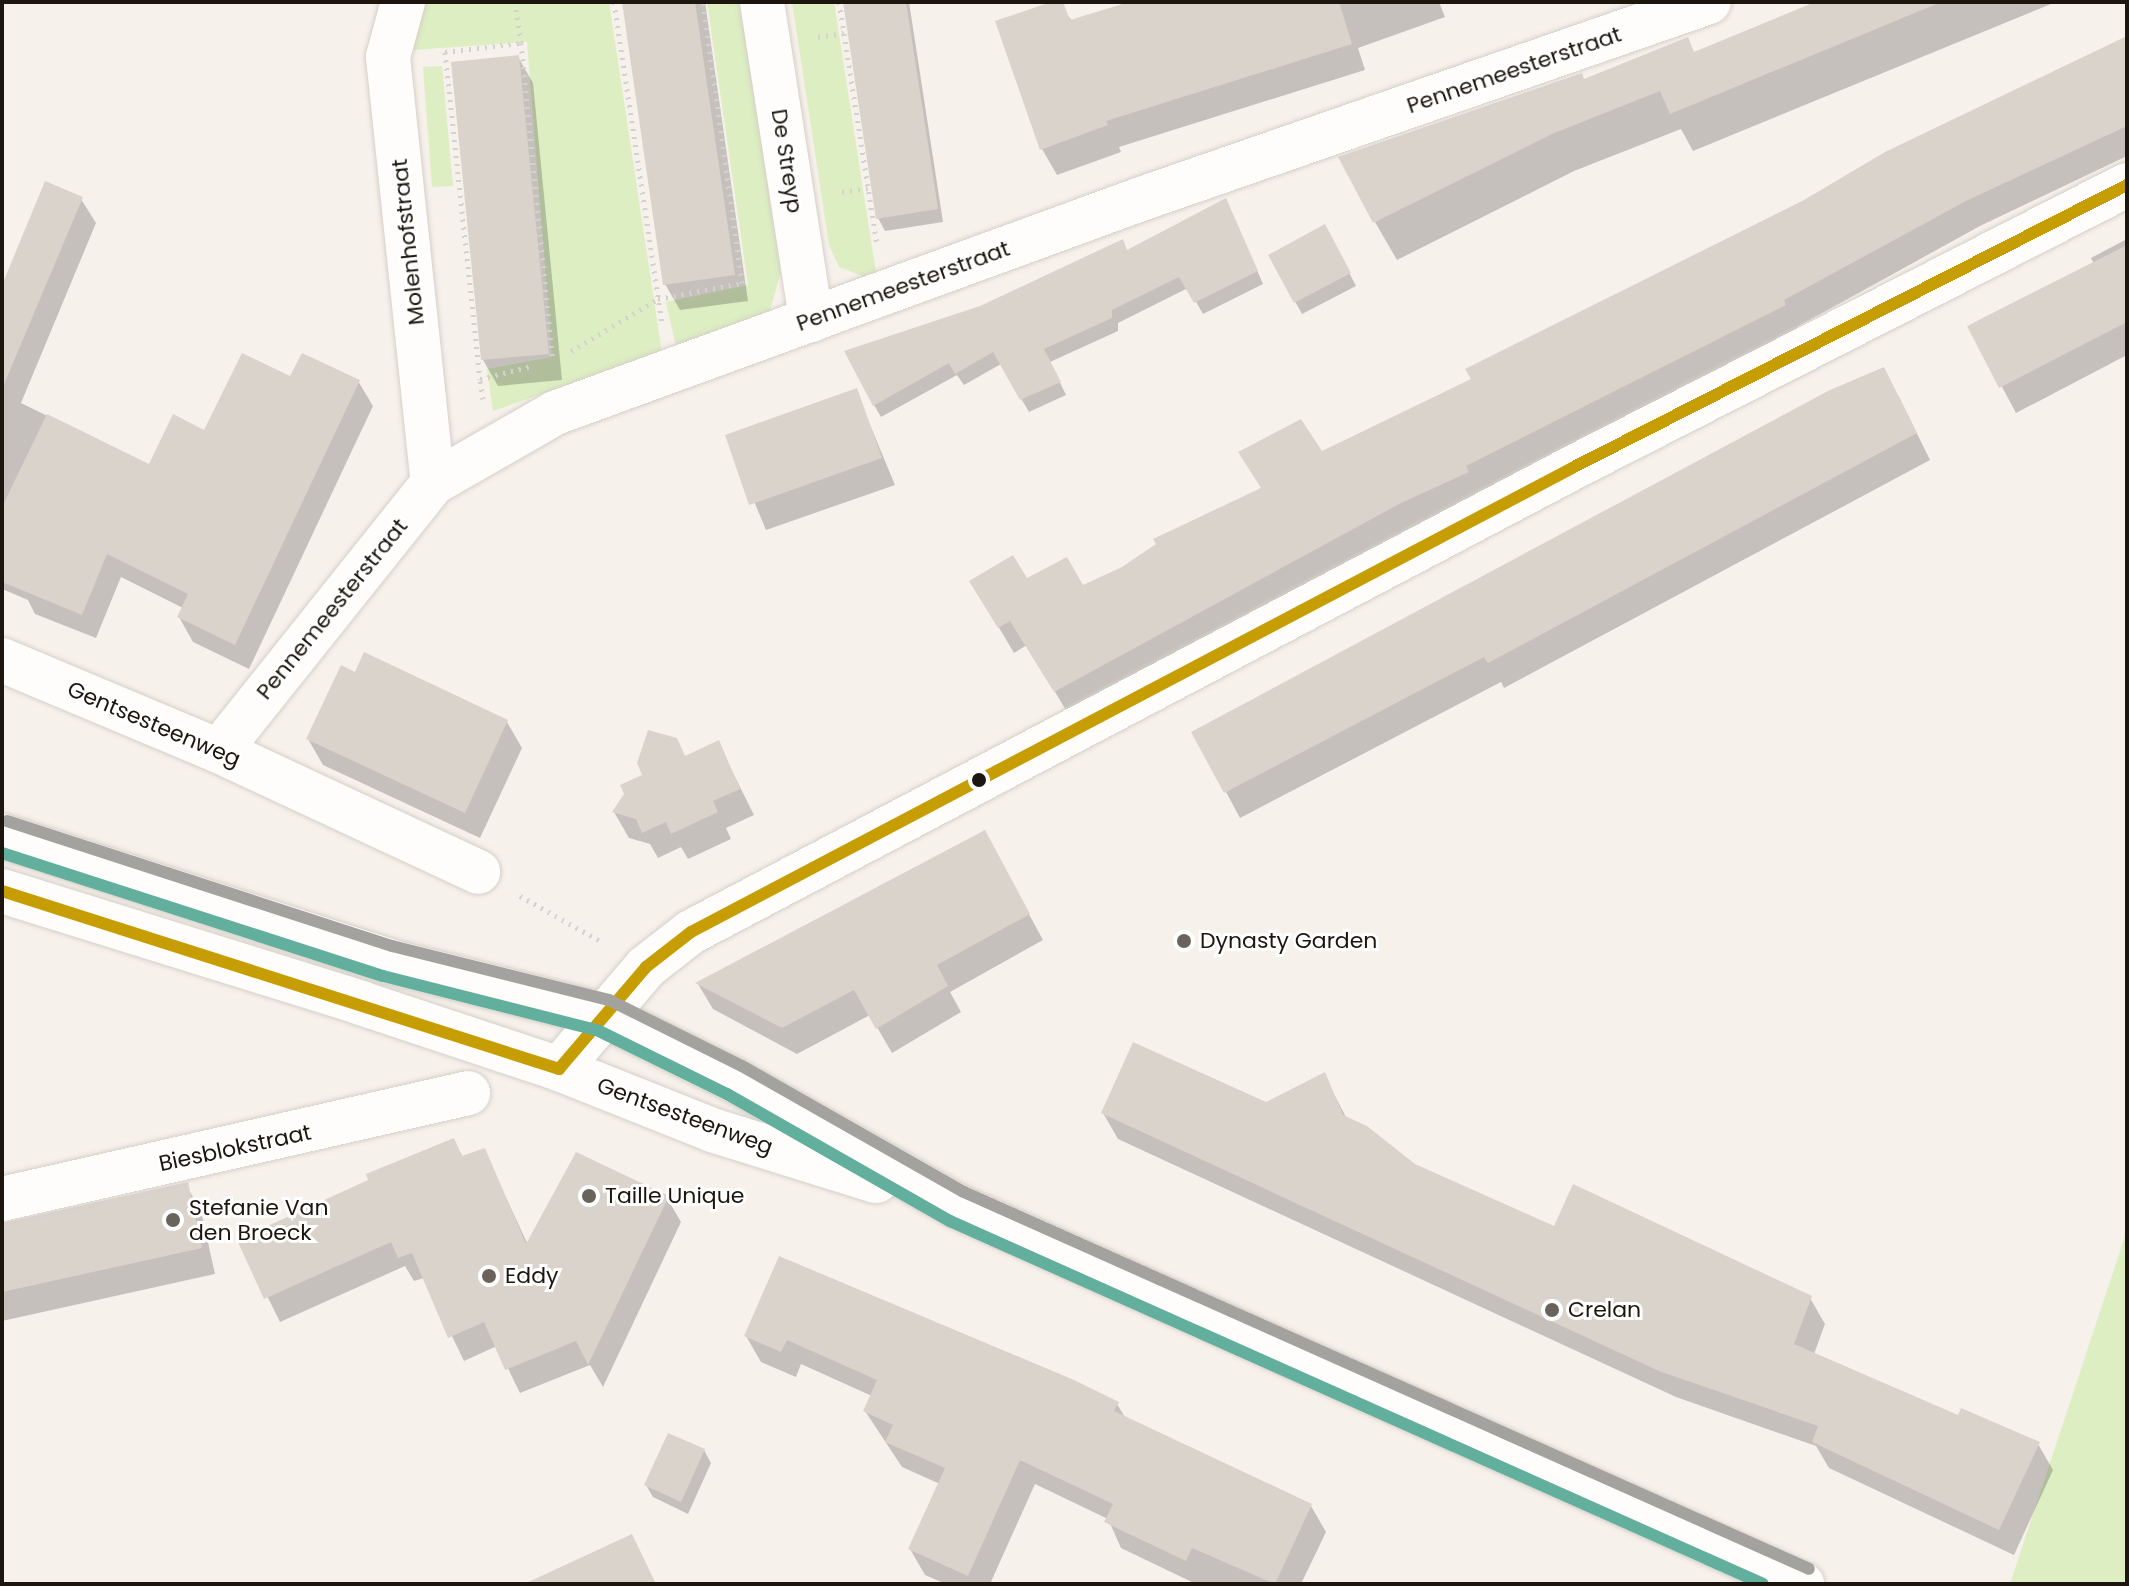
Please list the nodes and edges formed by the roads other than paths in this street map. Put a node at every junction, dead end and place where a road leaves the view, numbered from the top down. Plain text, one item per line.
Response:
1 (403, 2) edge
2 (762, 2) edge
3 (1709, 2) edge
4 (2127, 185) edge
5 (811, 320) junction
6 (433, 483) junction
7 (2, 660) edge
8 (219, 751) junction
9 (2, 836) edge
10 (478, 872) dead end
11 (2, 891) edge
12 (603, 1015) junction
13 (559, 1069) junction
14 (468, 1093) dead end
15 (2, 1199) edge
16 (957, 1206) junction
17 (1802, 1584) edge

1 - 6 street, Molenhofstraat
2 - 5 street, De Streyp
3 - 5 street, Pennemeesterstraat
4 - 12 street
5 - 6 street, Pennemeesterstraat
6 - 8 street, Pennemeesterstraat
7 - 8 street, Gentsesteenweg
8 - 10 street, Gentsesteenweg
9 - 12 street, Gentsesteenweg
11 - 13 street, Gentsesteenweg
12 - 13 street
12 - 16 street, Gentsesteenweg
13 - 16 street, Gentsesteenweg
14 - 15 street, Biesblokstraat
16 - 17 street, Gentsesteenweg

